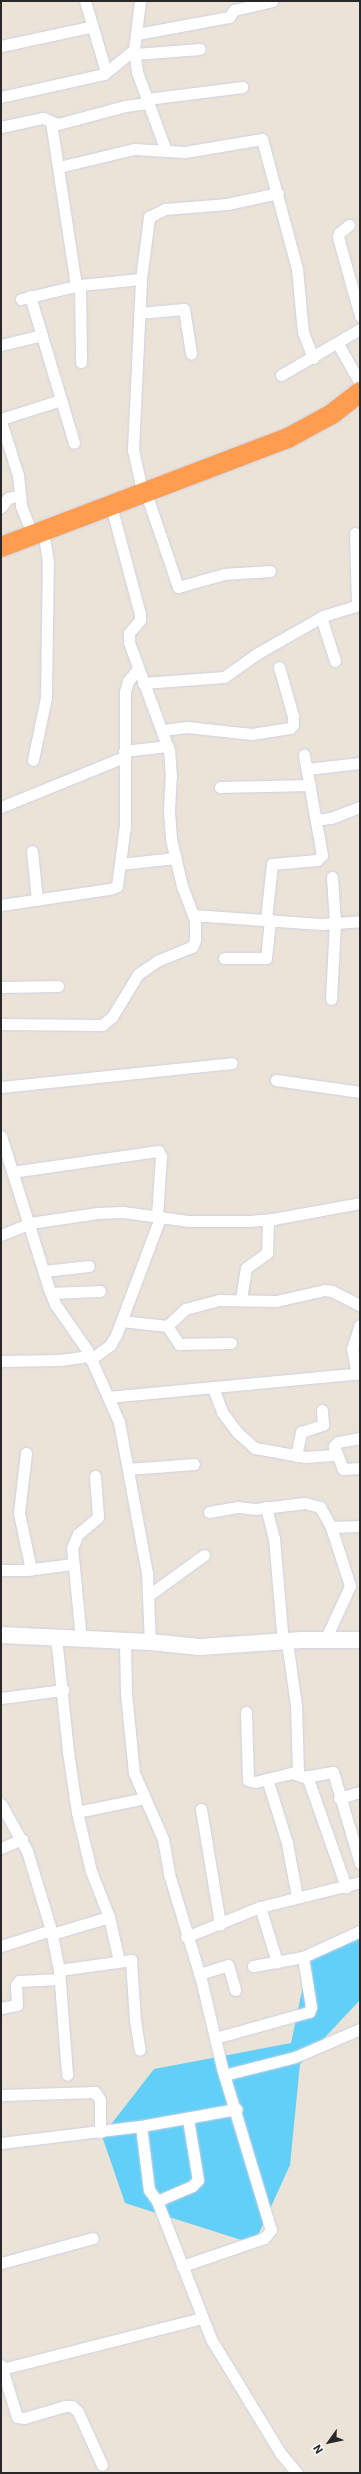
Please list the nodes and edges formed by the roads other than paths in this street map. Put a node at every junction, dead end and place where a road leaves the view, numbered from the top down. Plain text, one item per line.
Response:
1 (85, 1) edge
2 (140, 1) edge
3 (272, 1) edge
4 (90, 27) junction
5 (137, 34) junction
6 (1, 46) edge
7 (200, 49) dead end
8 (134, 52) junction
9 (106, 72) junction
10 (242, 87) dead end
11 (1, 97) edge
12 (148, 101) junction
13 (51, 122) junction
14 (1, 127) edge
15 (166, 151) junction
16 (59, 167) junction
17 (278, 192) junction
18 (349, 225) dead end
19 (140, 278) junction
20 (78, 286) junction
21 (139, 313) junction
22 (360, 316) edge
23 (360, 329) edge
24 (42, 335) junction
25 (338, 344) junction
26 (1, 345) edge
27 (191, 352) dead end
28 (313, 358) junction
29 (81, 362) dead end
30 (281, 375) dead end
31 (360, 383) edge
32 (360, 392) edge
33 (61, 400) junction
34 (1, 423) edge
35 (74, 444) dead end
36 (144, 493) junction
37 (20, 495) junction
38 (111, 506) junction
39 (1, 507) edge
40 (38, 533) junction
41 (355, 533) dead end
42 (1, 547) edge
43 (270, 571) dead end
44 (359, 605) edge
45 (321, 617) junction
46 (335, 661) dead end
47 (279, 667) dead end
48 (137, 670) junction
49 (143, 683) junction
50 (162, 730) junction
51 (168, 746) junction
52 (124, 754) junction
53 (304, 755) dead end
54 (33, 760) dead end
55 (360, 763) edge
56 (307, 769) junction
57 (310, 785) junction
58 (220, 787) dead end
59 (1, 807) edge
60 (360, 807) edge
61 (316, 820) junction
62 (32, 850) dead end
63 (176, 858) junction
64 (120, 864) junction
65 (332, 877) dead end
66 (37, 900) junction
67 (1, 905) edge
68 (194, 915) junction
69 (268, 919) junction
70 (360, 920) edge
71 (335, 924) junction
72 (224, 958) dead end
73 (58, 986) dead end
74 (1, 987) edge
75 (332, 999) dead end
76 (1, 1024) edge
77 (232, 1063) dead end
78 (276, 1080) dead end
79 (1, 1087) edge
80 (360, 1092) edge
81 (1, 1136) edge
82 (4, 1156) edge
83 (12, 1172) junction
84 (360, 1203) edge
85 (159, 1217) junction
86 (268, 1220) junction
87 (30, 1224) junction
88 (1, 1235) edge
89 (89, 1266) dead end
90 (44, 1271) junction
91 (100, 1291) dead end
92 (51, 1293) junction
93 (241, 1299) junction
94 (360, 1305) edge
95 (122, 1321) junction
96 (360, 1325) edge
97 (167, 1326) junction
98 (230, 1343) dead end
99 (90, 1358) junction
100 (1, 1361) edge
101 (358, 1374) edge
102 (213, 1388) junction
103 (108, 1397) junction
104 (322, 1410) dead end
105 (360, 1438) edge
106 (26, 1453) dead end
107 (336, 1455) junction
108 (296, 1456) junction
109 (194, 1464) dead end
110 (360, 1468) edge
111 (128, 1469) junction
112 (95, 1476) dead end
113 (266, 1507) junction
114 (209, 1512) dead end
115 (360, 1526) edge
116 (331, 1527) junction
117 (204, 1555) dead end
118 (73, 1564) junction
119 (1, 1570) edge
120 (31, 1570) junction
121 (149, 1595) junction
122 (1, 1635) edge
123 (56, 1637) junction
124 (81, 1638) junction
125 (324, 1640) junction
126 (360, 1640) edge
127 (125, 1641) junction
128 (150, 1642) junction
129 (285, 1642) junction
130 (63, 1690) junction
131 (1, 1698) edge
132 (246, 1712) dead end
133 (303, 1775) junction
134 (267, 1778) junction
135 (360, 1792) edge
136 (145, 1798) junction
137 (339, 1798) junction
138 (1, 1804) edge
139 (200, 1810) dead end
140 (77, 1812) junction
141 (22, 1839) junction
142 (1, 1848) edge
143 (360, 1863) edge
144 (360, 1882) edge
145 (346, 1886) junction
146 (297, 1897) junction
147 (260, 1907) junction
148 (109, 1918) junction
149 (220, 1924) junction
150 (360, 1931) edge
151 (52, 1932) junction
152 (186, 1937) junction
153 (1, 1946) edge
154 (303, 1957) junction
155 (119, 1961) junction
156 (277, 1962) junction
157 (253, 1966) dead end
158 (199, 1974) junction
159 (59, 1975) junction
160 (235, 1990) dead end
161 (1, 2008) edge
162 (360, 2029) edge
163 (215, 2038) junction
164 (140, 2050) dead end
165 (222, 2068) junction
166 (67, 2075) dead end
167 (1, 2095) edge
168 (236, 2109) junction
169 (188, 2119) junction
170 (141, 2126) junction
171 (100, 2132) junction
172 (1, 2143) edge
173 (157, 2201) junction
174 (93, 2238) dead end
175 (1, 2263) edge
176 (182, 2266) junction
177 (202, 2318) junction
178 (2, 2367) edge
179 (102, 2464) dead end
180 (297, 2473) edge

1 - 4 street
2 - 5 street
3 - 5 street
4 - 6 street
4 - 9 street
5 - 8 street
7 - 8 street
8 - 9 street
8 - 12 street
9 - 11 street
10 - 12 street
12 - 13 street
12 - 15 street
13 - 14 street
13 - 16 street
15 - 16 street
15 - 17 street
16 - 20 street
17 - 19 street
17 - 28 street
18 - 22 street
19 - 20 street
19 - 21 street
20 - 24 street
20 - 29 street
21 - 27 street
21 - 36 street
23 - 25 street
24 - 26 street
24 - 33 street
25 - 28 street
25 - 31 street
28 - 30 street
32 - 36 highway
33 - 34 street
33 - 35 street
34 - 37 street
36 - 38 highway
36 - 43 street
37 - 39 street
37 - 40 street
38 - 40 highway
38 - 48 street
40 - 42 highway
40 - 54 street
41 - 44 street
44 - 45 street
45 - 46 street
45 - 49 street
47 - 50 street
48 - 49 street
48 - 52 street
49 - 50 street
50 - 51 street
51 - 52 street
51 - 63 street
52 - 59 street
52 - 64 street
53 - 56 street
55 - 56 street
56 - 57 street
57 - 58 street
57 - 61 street
60 - 61 street
61 - 69 street
62 - 66 street
63 - 64 street
63 - 68 street
64 - 66 street
65 - 71 street
66 - 67 street
68 - 69 street
68 - 76 street
69 - 71 street
69 - 72 street
70 - 71 street
71 - 75 street
73 - 74 street
77 - 79 street
78 - 80 street
81 - 82 street
82 - 83 street
83 - 85 street
83 - 87 street
84 - 86 street
85 - 86 street
85 - 87 street
85 - 95 street
86 - 93 street
87 - 88 street
87 - 90 street
89 - 90 street
90 - 92 street
91 - 92 street
92 - 99 street
93 - 94 street
93 - 97 street
95 - 97 street
95 - 99 street
96 - 101 street
97 - 98 street
99 - 100 street
99 - 103 street
101 - 102 street
102 - 103 street
102 - 108 street
103 - 111 street
104 - 108 street
105 - 107 street
106 - 120 street
107 - 108 street
107 - 110 street
109 - 111 street
111 - 121 street
112 - 118 street
113 - 114 street
113 - 116 street
113 - 129 street
115 - 116 street
116 - 125 street
117 - 121 street
118 - 120 street
118 - 124 street
119 - 120 street
121 - 128 street
122 - 123 street
123 - 124 street
123 - 130 street
124 - 127 street
125 - 126 street
125 - 129 street
127 - 128 street
127 - 136 street
128 - 129 street
129 - 133 street
130 - 131 street
130 - 140 street
132 - 134 street
133 - 134 street
133 - 137 street
133 - 145 street
134 - 146 street
135 - 137 street
136 - 140 street
136 - 152 street
137 - 143 street
138 - 141 street
139 - 149 street
140 - 148 street
141 - 142 street
141 - 151 street
144 - 145 street
145 - 146 street
146 - 147 street
147 - 149 street
147 - 156 street
148 - 151 street
148 - 155 street
149 - 152 street
150 - 154 street
151 - 153 street
151 - 159 street
152 - 158 street
154 - 156 street
154 - 163 street
155 - 159 street
155 - 164 street
156 - 157 street
158 - 160 street
158 - 163 street
159 - 161 street
159 - 166 street
162 - 165 street
163 - 165 street
165 - 168 street
167 - 171 street
168 - 169 street
168 - 176 street
169 - 170 street
169 - 173 street
170 - 171 street
170 - 173 street
171 - 172 street
173 - 176 street
174 - 175 street
176 - 177 street
177 - 178 street
177 - 180 street
178 - 179 street

